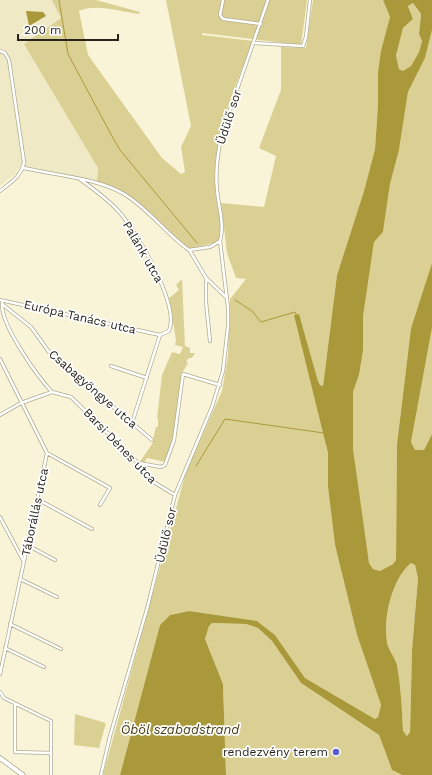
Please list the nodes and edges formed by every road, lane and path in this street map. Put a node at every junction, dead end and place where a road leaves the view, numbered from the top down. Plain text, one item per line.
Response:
1 (223, 0) edge
2 (268, 0) edge
3 (310, 0) edge
4 (261, 24) junction
5 (255, 43) junction
6 (0, 52) edge
7 (24, 168) junction
8 (81, 180) junction
9 (0, 191) edge
10 (220, 241) junction
11 (189, 250) junction
12 (206, 278) junction
13 (226, 297) junction
14 (2, 301) edge
15 (160, 335) junction
16 (210, 341) dead end
17 (0, 359) edge
18 (112, 366) dead end
19 (147, 378) junction
20 (220, 385) junction
21 (52, 392) junction
22 (21, 403) junction
23 (0, 414) edge
24 (132, 423) junction
25 (152, 440) dead end
26 (47, 453) junction
27 (138, 463) junction
28 (175, 495) junction
29 (37, 499) junction
30 (100, 505) dead end
31 (0, 517) edge
32 (92, 529) dead end
33 (27, 545) junction
34 (55, 560) dead end
35 (24, 562) junction
36 (20, 579) junction
37 (57, 597) dead end
38 (10, 624) junction
39 (5, 648) junction
40 (61, 648) dead end
41 (1, 662) edge
42 (44, 667) dead end
43 (0, 674) edge
44 (0, 692) edge
45 (15, 704) junction
46 (51, 753) junction
47 (0, 758) edge
48 (17, 773) edge
49 (24, 775) edge
50 (51, 775) edge
51 (101, 775) edge

1 - 4 street
2 - 4 street, Üdülő sor
3 - 5 street
4 - 5 street, Üdülő sor
5 - 10 street, Üdülő sor
6 - 7 street
7 - 8 street
7 - 9 street
8 - 11 street
8 - 15 street, Palánk utca
10 - 11 street
10 - 13 street, Üdülő sor
11 - 12 street
12 - 13 street
12 - 16 street
13 - 20 street, Üdülő sor
14 - 15 street, Európa Tanács utca
14 - 21 street
14 - 24 street, Csabagyöngye utca
15 - 19 street
17 - 22 street, Táborállás utca
18 - 19 street
19 - 24 street
20 - 27 street
20 - 28 street, Üdülő sor
21 - 22 street
21 - 27 street, Barsi Dénes utca
22 - 23 street
22 - 26 street, Táborállás utca
24 - 25 street, Csabagyöngye utca
26 - 29 street, Táborállás utca
26 - 30 street
27 - 28 street, Barsi Dénes utca
28 - 51 street, Üdülő sor
29 - 32 street
29 - 33 street, Táborállás utca
31 - 35 street
33 - 34 street
33 - 35 street, Táborállás utca
35 - 36 street, Táborállás utca
36 - 37 street
36 - 38 street, Táborállás utca
38 - 39 street, Táborállás utca
38 - 40 street
39 - 41 street, Táborállás utca
39 - 42 street
41 - 43 street, Táborállás utca
44 - 45 street
45 - 46 street
45 - 46 street
46 - 50 street
47 - 48 street
48 - 49 street

